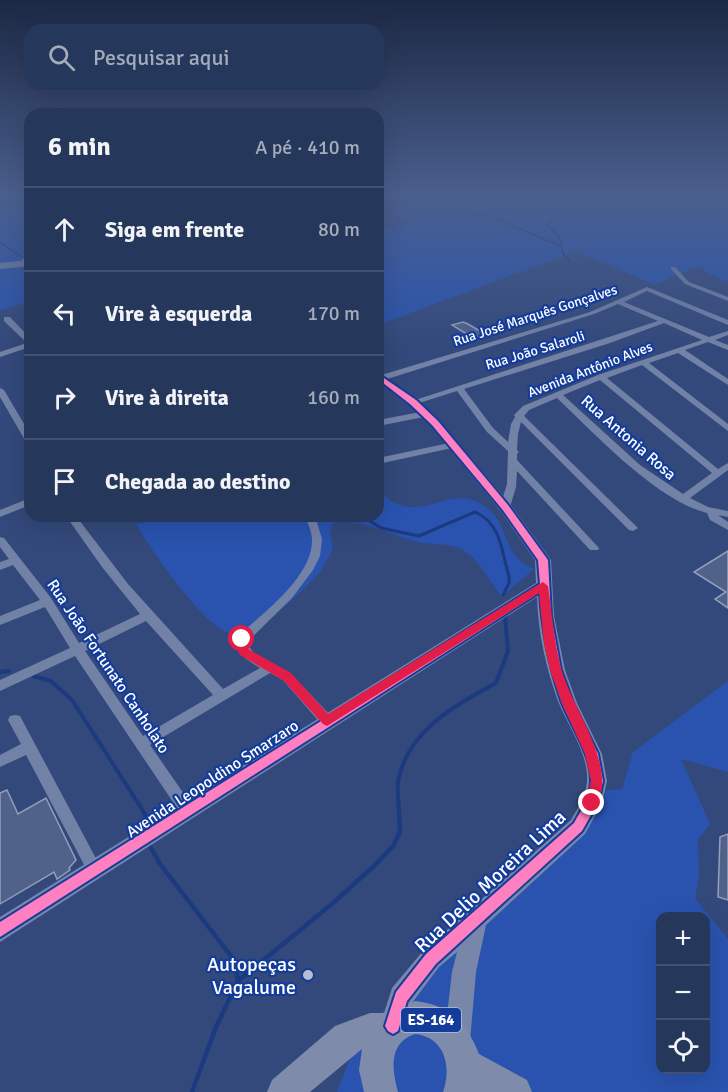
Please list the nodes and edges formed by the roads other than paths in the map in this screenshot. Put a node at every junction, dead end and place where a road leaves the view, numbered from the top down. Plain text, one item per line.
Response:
1 (24, 260) edge
2 (24, 264) edge
3 (19, 265) junction
4 (0, 266) edge
5 (673, 268) dead end
6 (728, 299) edge
7 (619, 302) junction
8 (7, 319) dead end
9 (664, 321) junction
10 (728, 323) edge
11 (728, 333) edge
12 (24, 337) edge
13 (706, 340) junction
14 (24, 346) edge
15 (728, 348) edge
16 (679, 350) junction
17 (0, 355) edge
18 (644, 363) junction
19 (384, 376) edge
20 (601, 377) junction
21 (384, 380) edge
22 (728, 383) edge
23 (459, 388) junction
24 (0, 390) edge
25 (557, 394) junction
26 (412, 402) junction
27 (426, 414) junction
28 (518, 415) junction
29 (384, 422) edge
30 (728, 428) edge
31 (24, 432) edge
32 (454, 445) junction
33 (514, 457) junction
34 (384, 460) edge
35 (728, 466) edge
36 (717, 473) junction
37 (684, 498) junction
38 (24, 503) edge
39 (505, 507) junction
40 (0, 513) edge
41 (712, 513) junction
42 (728, 514) edge
43 (75, 522) edge
44 (312, 522) edge
45 (728, 527) edge
46 (633, 528) dead end
47 (0, 540) edge
48 (594, 548) dead end
49 (15, 560) junction
50 (0, 566) edge
51 (543, 586) junction
52 (47, 601) junction
53 (147, 616) junction
54 (0, 621) edge
55 (76, 648) junction
56 (271, 668) junction
57 (0, 686) edge
58 (222, 697) junction
59 (15, 720) dead end
60 (327, 721) junction
61 (141, 744) junction
62 (29, 747) junction
63 (0, 762) edge
64 (188, 812) junction
65 (95, 871) junction
66 (474, 922) junction
67 (0, 930) edge
68 (391, 1028) junction
69 (460, 1066) edge
70 (284, 1092) edge
71 (381, 1092) edge
72 (515, 1092) edge

1 - 3 street
2 - 3 street
3 - 4 street
5 - 6 street
7 - 9 street
7 - 10 street, Rua José Marquês Gonçalves
7 - 19 street, Rua José Marquês Gonçalves
8 - 12 street
9 - 13 street
9 - 23 street, Rua João Salaroli
11 - 13 street, Avenida Antônio Alves
13 - 15 street
13 - 16 street, Avenida Antônio Alves
14 - 17 street
16 - 18 street, Avenida Antônio Alves
16 - 22 street
18 - 20 street, Avenida Antônio Alves
18 - 30 street
20 - 25 street, Avenida Antônio Alves
20 - 36 street
21 - 26 street
23 - 26 street, Rua João Salaroli
23 - 33 street
24 - 31 street
25 - 28 street, Avenida Antônio Alves
25 - 37 street, Rua Antonia Rosa
26 - 27 street
27 - 29 street
27 - 32 street
28 - 33 street, Avenida Antônio Alves
28 - 46 street
32 - 34 street
32 - 39 street
33 - 39 street, Avenida Antônio Alves
33 - 48 street
35 - 36 street
36 - 37 street
37 - 41 street, Rua Antonia Rosa
38 - 40 street
39 - 51 street
41 - 42 street
41 - 45 street
43 - 53 street
44 - 56 street
47 - 49 street, Rua João Fortunato Canholato
49 - 50 street
49 - 52 street, Rua João Fortunato Canholato
51 - 60 street, Avenida Leopoldino Smarzaro
51 - 66 street, Rua Delio Moreira Lima
52 - 54 street
52 - 55 street, Rua João Fortunato Canholato
53 - 55 street
53 - 58 street
55 - 57 street
55 - 61 street, Rua João Fortunato Canholato
56 - 58 street
56 - 60 street
58 - 61 street
59 - 62 street
60 - 64 street, Avenida Leopoldino Smarzaro
61 - 64 street, Rua João Fortunato Canholato
62 - 63 street
62 - 65 street
64 - 65 street, Avenida Leopoldino Smarzaro
65 - 67 street, Avenida Leopoldino Smarzaro
66 - 68 street, Rua Delio Moreira Lima
66 - 69 street, Rua Delio Moreira Lima
68 - 69 highway, ES-164
68 - 70 highway, ES-164
68 - 71 highway, ES-164
69 - 72 highway, ES-164

